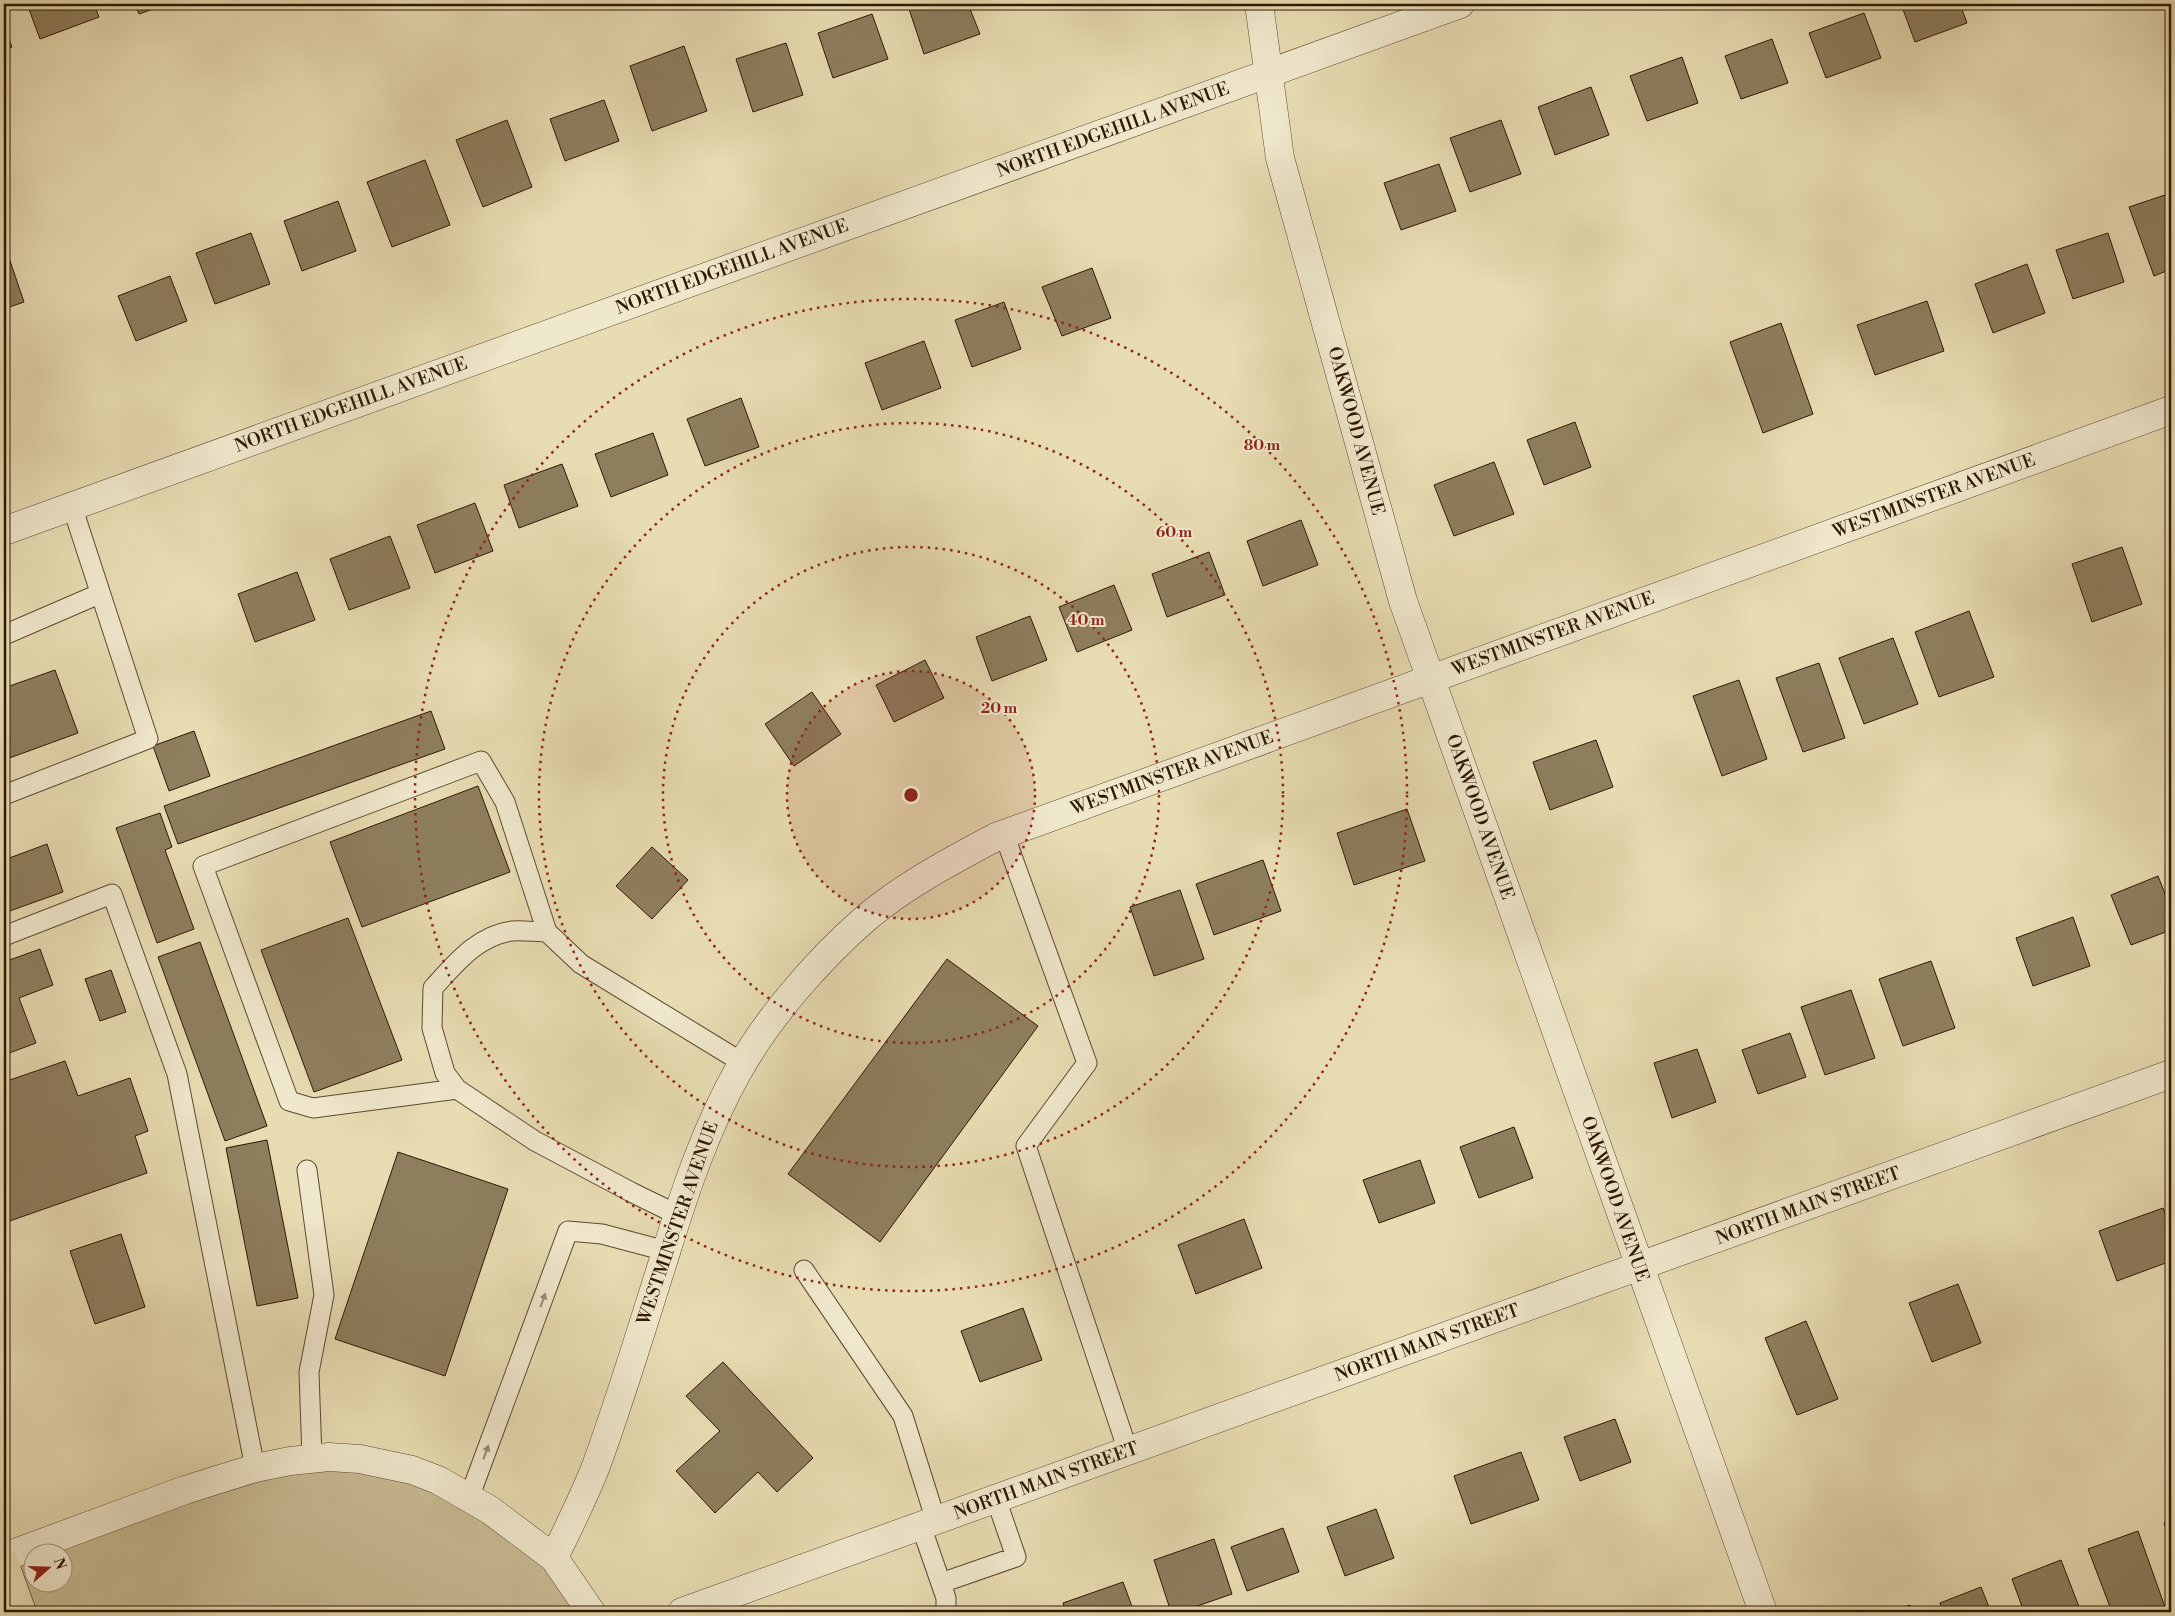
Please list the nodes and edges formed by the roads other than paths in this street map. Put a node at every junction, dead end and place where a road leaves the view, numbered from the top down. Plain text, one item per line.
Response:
1 (1259, 4) edge
2 (1460, 4) edge
3 (1269, 73) junction
4 (2171, 410) edge
5 (72, 506) junction
6 (4, 531) edge
7 (100, 594) junction
8 (4, 635) edge
9 (1431, 678) junction
10 (4, 794) edge
11 (1004, 834) junction
12 (547, 932) junction
13 (4, 936) edge
14 (743, 1063) junction
15 (2171, 1074) edge
16 (457, 1089) junction
17 (307, 1170) dead end
18 (678, 1215) junction
19 (666, 1251) junction
20 (1638, 1267) junction
21 (804, 1270) dead end
22 (1128, 1451) junction
23 (312, 1459) junction
24 (255, 1468) junction
25 (469, 1498) junction
26 (996, 1499) junction
27 (928, 1524) junction
28 (4, 1557) edge
29 (554, 1558) junction
30 (4, 1562) edge
31 (941, 1583) junction
32 (694, 1610) edge
33 (22, 1612) edge
34 (591, 1612) edge
35 (946, 1612) edge
36 (1763, 1612) edge

1 - 3 street, OAKWOOD AVENUE
2 - 3 street, NORTH EDGEHILL AVENUE
3 - 5 street, NORTH EDGEHILL AVENUE
3 - 9 street, OAKWOOD AVENUE
4 - 9 street, WESTMINSTER AVENUE
5 - 6 street, NORTH EDGEHILL AVENUE
5 - 7 lane
7 - 8 lane
7 - 10 lane
9 - 11 street, WESTMINSTER AVENUE
9 - 20 street, OAKWOOD AVENUE
11 - 14 street, WESTMINSTER AVENUE
11 - 22 lane
12 - 14 lane
12 - 16 lane
12 - 16 lane
13 - 24 lane
14 - 18 street, WESTMINSTER AVENUE
15 - 20 street, NORTH MAIN STREET
16 - 18 lane
17 - 23 lane
18 - 19 street, WESTMINSTER AVENUE
25 -> 19 lane
19 - 29 street, WESTMINSTER AVENUE
20 - 22 street, NORTH MAIN STREET
20 - 36 street, OAKWOOD AVENUE
21 - 27 lane
22 - 26 street, NORTH MAIN STREET
23 - 24 street
23 - 25 street
24 - 28 street
25 - 29 street
26 - 27 street, NORTH MAIN STREET
26 - 31 lane
27 - 31 lane
27 - 32 street, NORTH MAIN STREET
29 - 34 street
30 - 33 main road
31 - 35 lane

